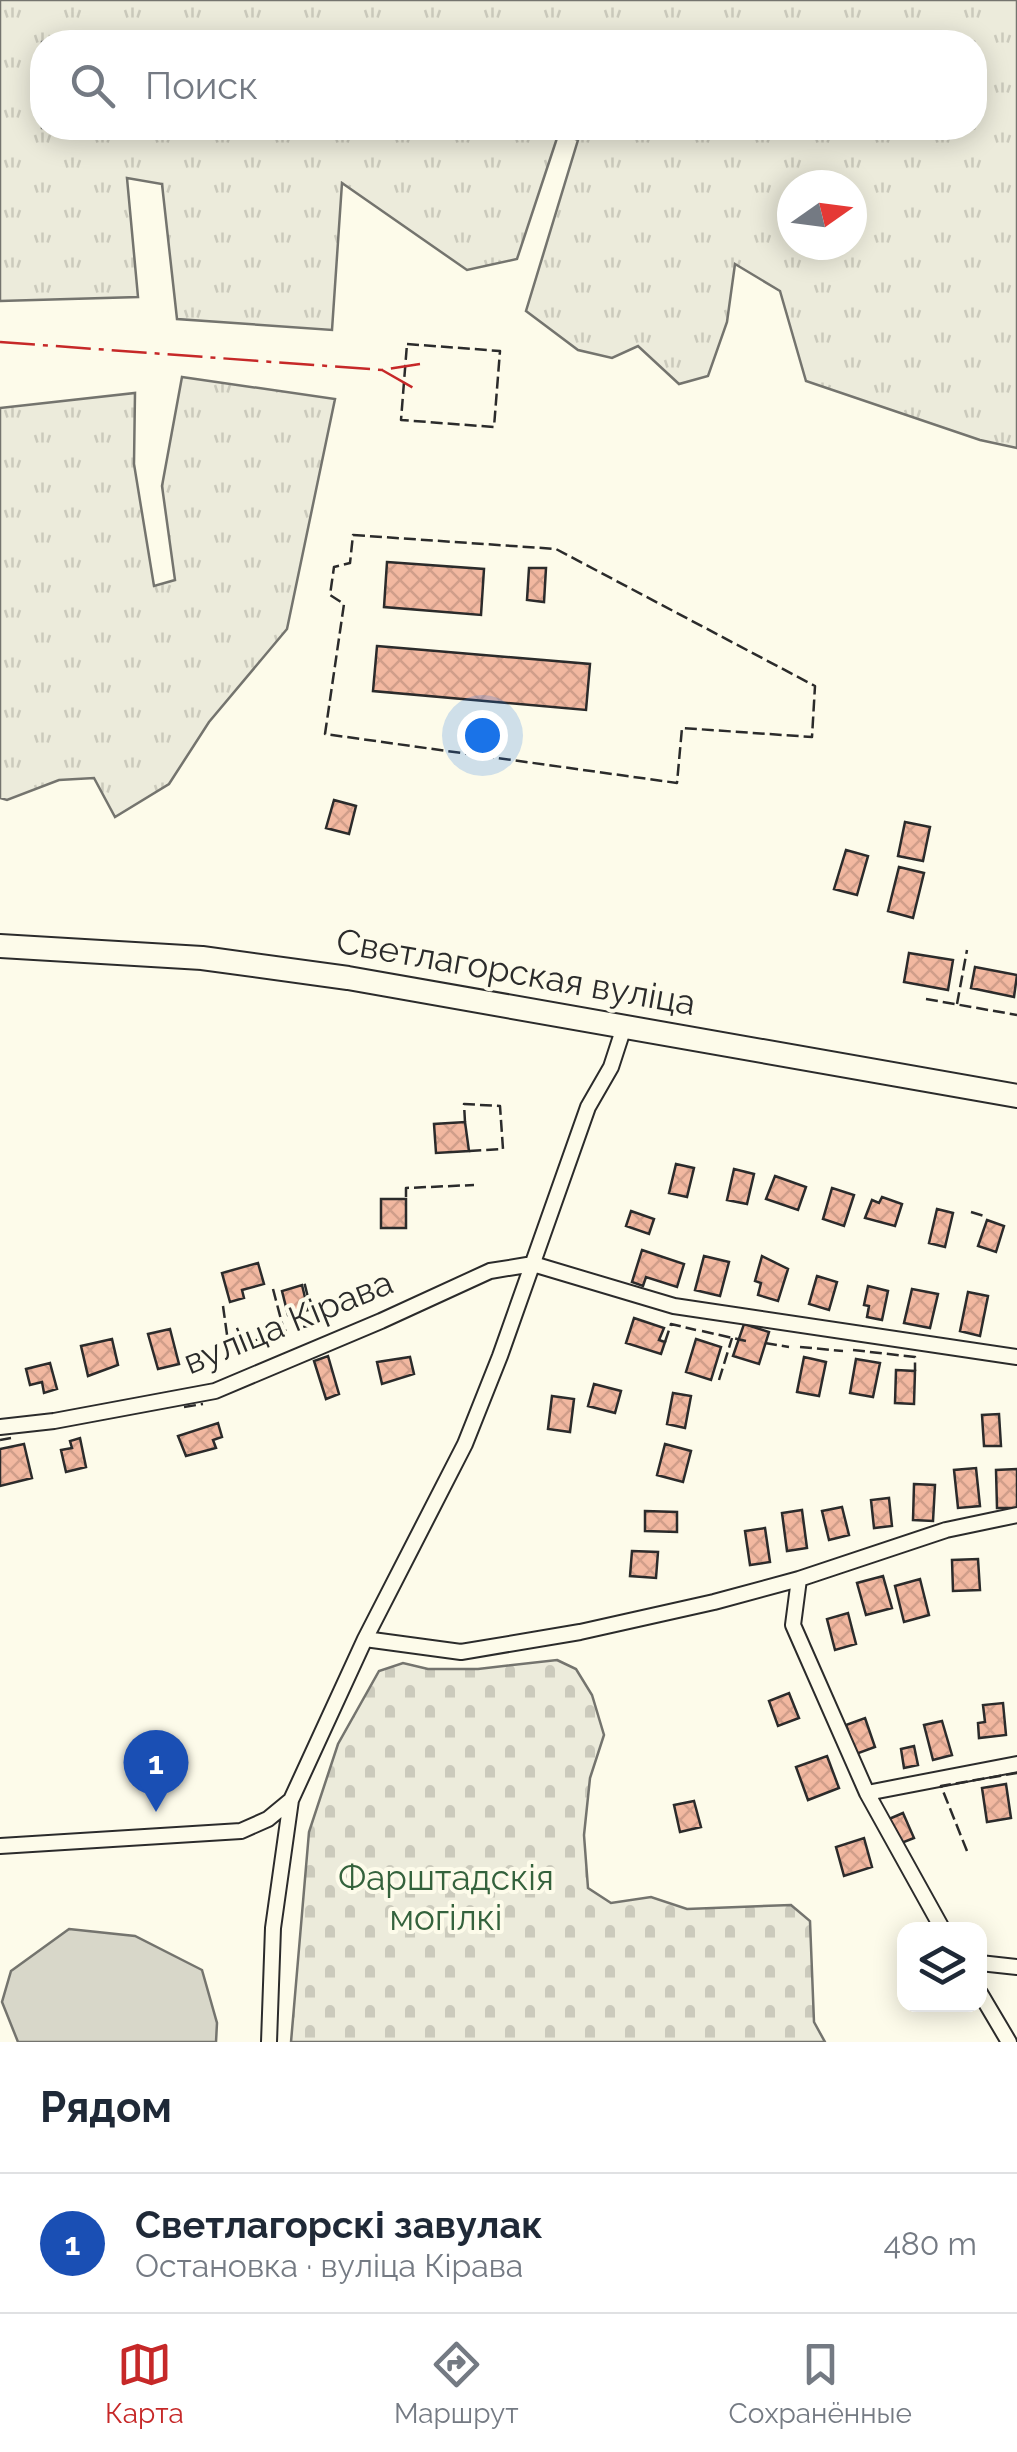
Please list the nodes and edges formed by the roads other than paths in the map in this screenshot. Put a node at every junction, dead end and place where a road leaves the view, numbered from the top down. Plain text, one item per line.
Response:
1 (0, 946) edge
2 (624, 1026) junction
3 (1017, 1096) edge
4 (533, 1264) junction
5 (1017, 1357) edge
6 (0, 1427) edge
7 (1017, 1515) edge
8 (798, 1579) junction
9 (365, 1639) junction
10 (1017, 1764) edge
11 (867, 1793) junction
12 (291, 1800) junction
13 (0, 1846) edge
14 (938, 1922) edge
15 (987, 1965) edge
16 (1017, 1968) edge
17 (987, 2004) edge
18 (270, 2042) edge
19 (1010, 2042) edge

1 - 2 main road, Светлагорская вуліца
2 - 3 main road, Светлагорская вуліца
2 - 4 street
4 - 5 street
4 - 6 street, вуліца Кірава
4 - 9 street
7 - 8 street
8 - 9 street
8 - 11 street
9 - 12 street
10 - 11 street
11 - 14 street
12 - 13 street
12 - 18 street
15 - 16 street
17 - 19 street

